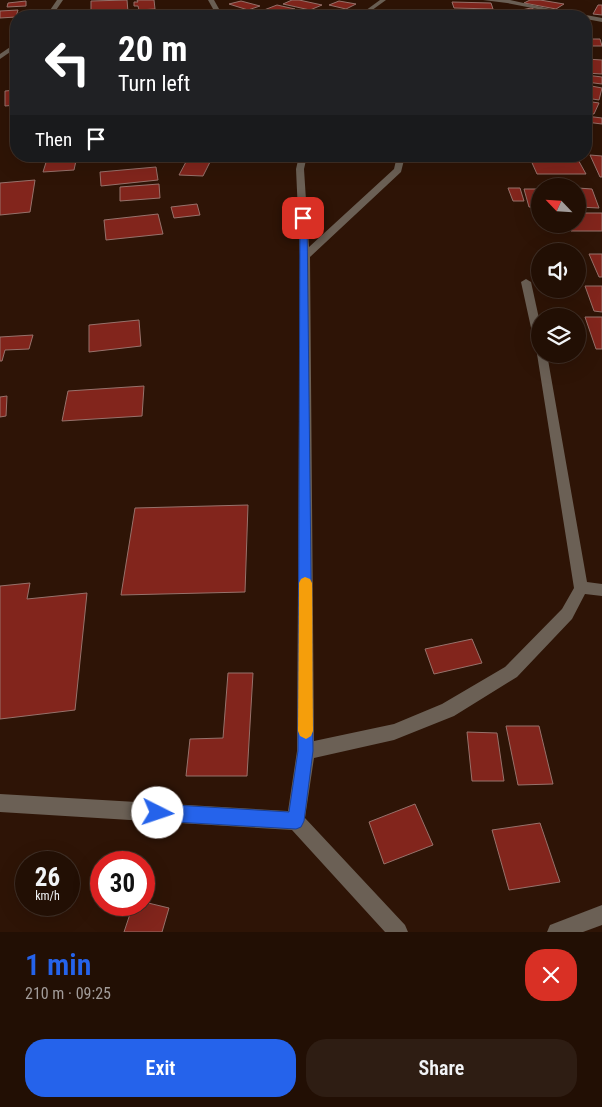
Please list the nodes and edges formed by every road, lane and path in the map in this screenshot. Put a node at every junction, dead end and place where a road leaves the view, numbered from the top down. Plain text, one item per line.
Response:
1 (383, 0) edge
2 (486, 0) edge
3 (369, 10) edge
4 (550, 10) edge
5 (302, 162) edge
6 (400, 162) edge
7 (305, 256) junction
8 (526, 282) dead end
9 (532, 308) edge
10 (544, 363) edge
11 (581, 588) junction
12 (602, 590) edge
13 (306, 751) junction
14 (0, 803) edge
15 (296, 821) junction
16 (602, 915) edge
17 (398, 932) edge
18 (557, 932) edge

1 - 3 street
2 - 4 street
5 - 7 street
6 - 7 street
7 - 13 street
8 - 9 street
10 - 11 street
11 - 12 street
11 - 13 street
13 - 15 street
14 - 15 street
15 - 17 street
16 - 18 street

